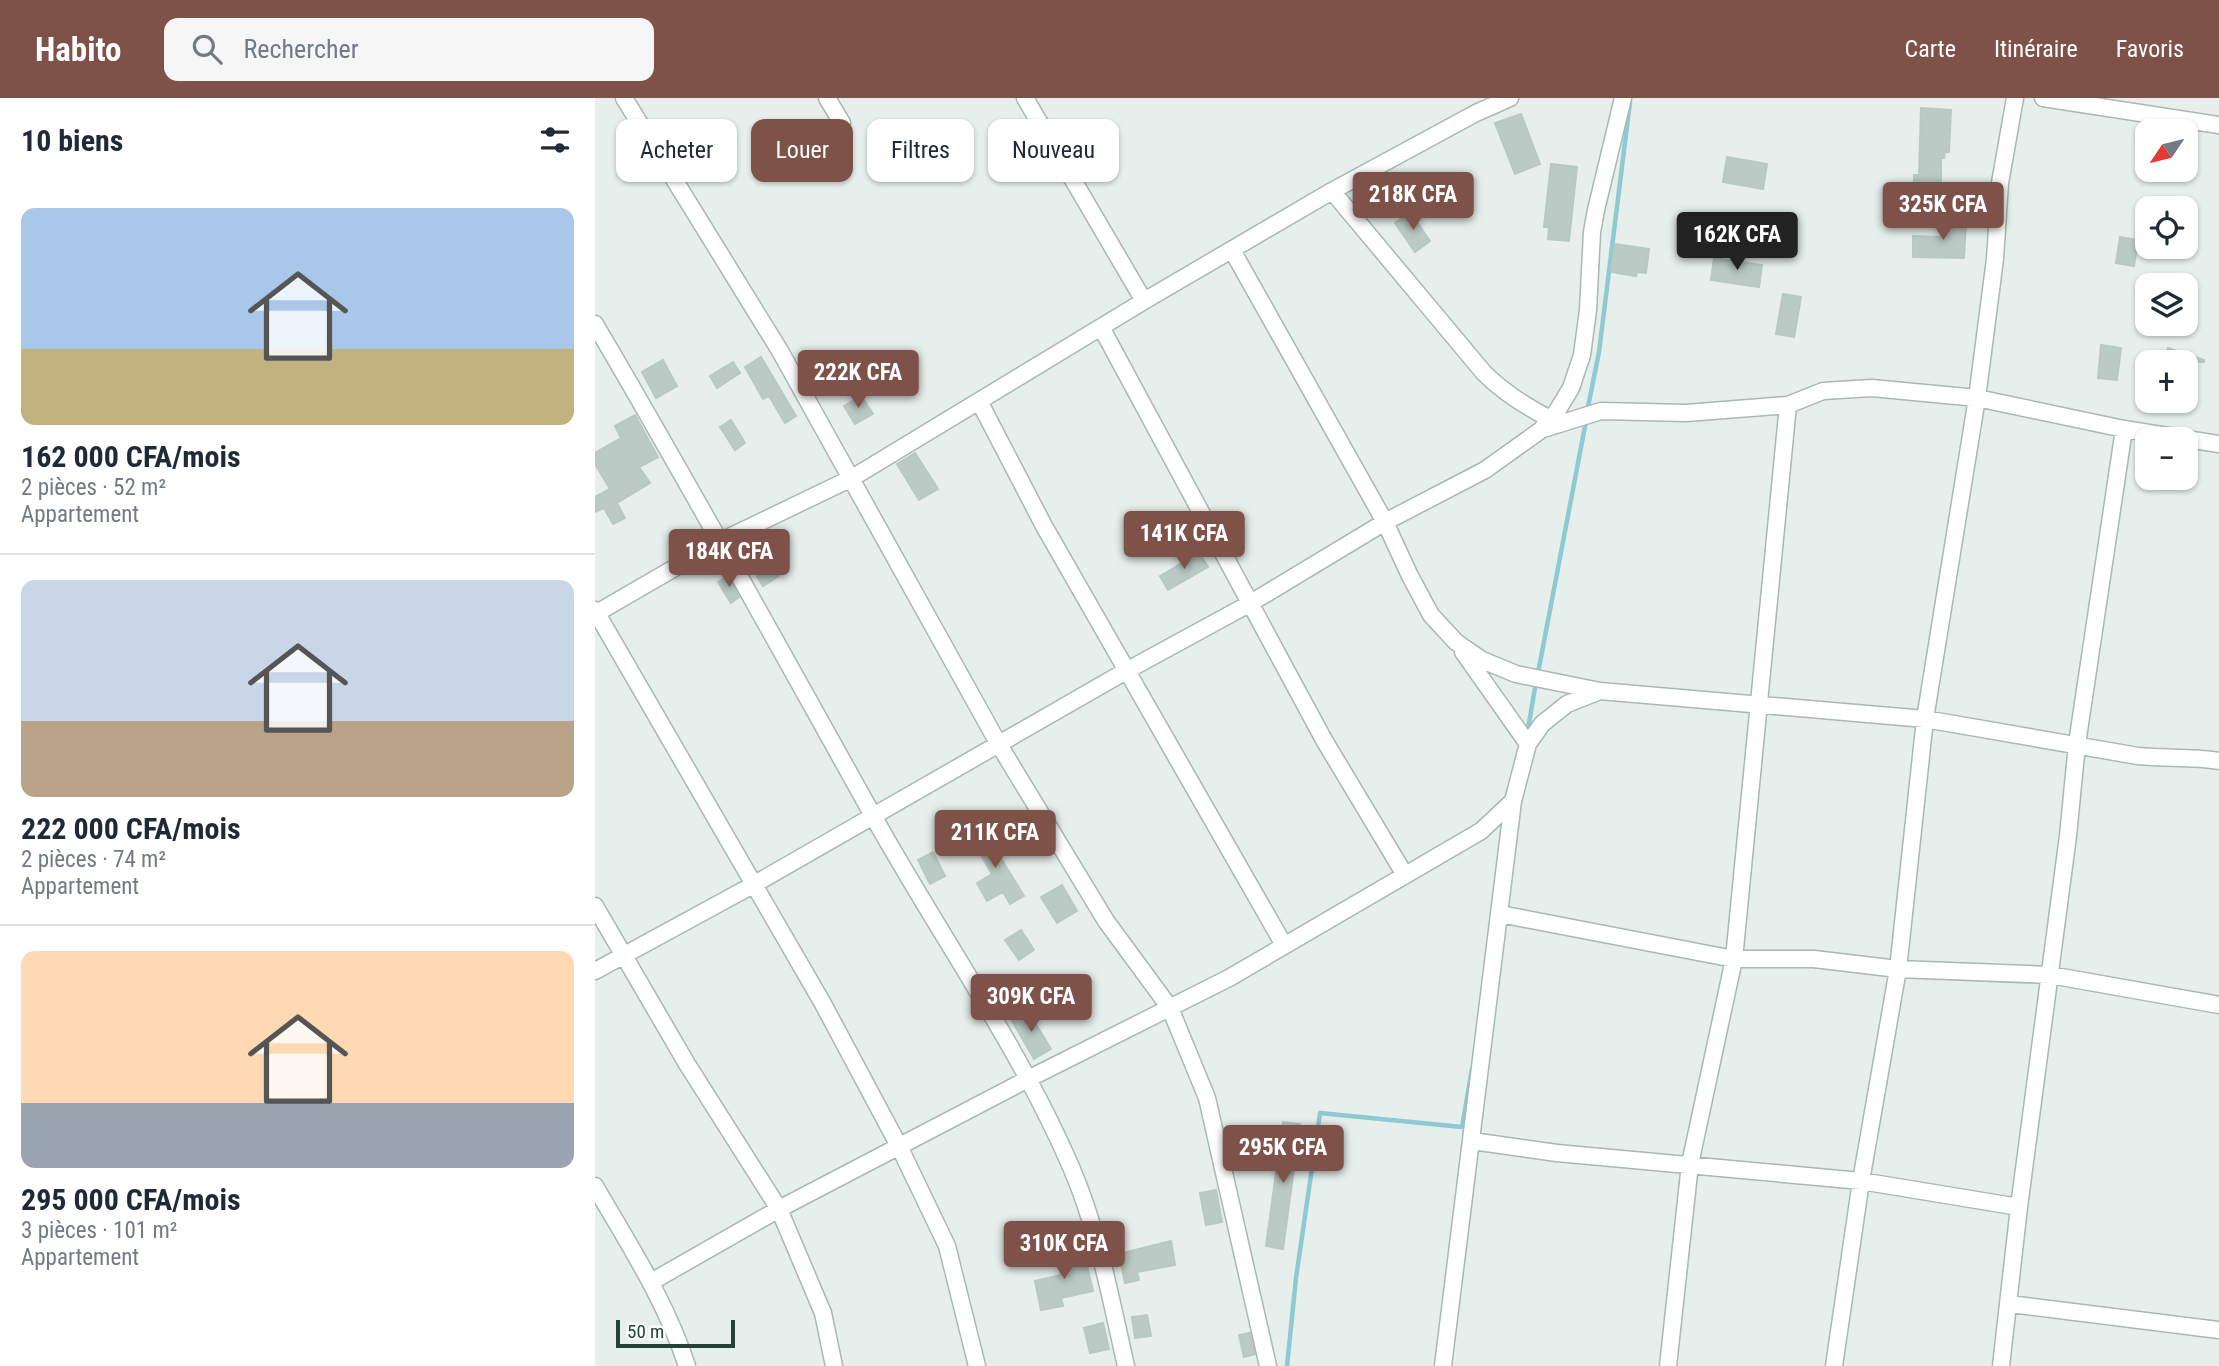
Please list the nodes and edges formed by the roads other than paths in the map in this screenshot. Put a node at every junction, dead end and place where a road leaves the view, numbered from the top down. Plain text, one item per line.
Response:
1 (624, 98) edge
2 (827, 98) edge
3 (1025, 98) edge
4 (1510, 98) edge
5 (1623, 98) edge
6 (2015, 98) edge
7 (2043, 98) edge
8 (840, 119) edge
9 (2219, 125) edge
10 (1332, 191) junction
11 (1232, 250) junction
12 (1144, 301) junction
13 (595, 324) edge
14 (1101, 327) junction
15 (1977, 398) junction
16 (979, 401) junction
17 (1788, 405) junction
18 (1545, 425) junction
19 (2124, 429) junction
20 (2219, 444) edge
21 (852, 478) junction
22 (1385, 522) junction
23 (720, 541) junction
24 (1249, 604) junction
25 (596, 612) edge
26 (1455, 642) junction
27 (1126, 671) junction
28 (1600, 691) junction
29 (1759, 704) junction
30 (1925, 719) junction
31 (998, 743) junction
32 (1528, 744) junction
33 (2077, 744) junction
34 (2219, 761) edge
35 (1513, 801) junction
36 (872, 815) junction
37 (1405, 875) junction
38 (753, 885) junction
39 (595, 906) edge
40 (1500, 914) junction
41 (1284, 945) junction
42 (622, 955) junction
43 (1734, 960) junction
44 (1898, 969) junction
45 (595, 971) edge
46 (2050, 975) junction
47 (2219, 1005) edge
48 (1170, 1007) junction
49 (1028, 1079) junction
50 (1472, 1141) junction
51 (899, 1146) junction
52 (1690, 1164) junction
53 (1861, 1181) junction
54 (595, 1186) edge
55 (2019, 1207) junction
56 (779, 1209) junction
57 (651, 1282) junction
58 (2010, 1304) junction
59 (2219, 1330) edge
60 (687, 1366) edge
61 (834, 1366) edge
62 (977, 1366) edge
63 (1126, 1366) edge
64 (1268, 1366) edge
65 (1443, 1366) edge
66 (1668, 1366) edge
67 (1834, 1366) edge
68 (2001, 1366) edge

1 - 21 street
2 - 8 street
3 - 12 street
4 - 10 street
5 - 18 street
6 - 15 street
7 - 9 street
10 - 11 street
10 - 18 street
11 - 12 street
11 - 22 street
12 - 14 street
13 - 23 street
14 - 16 street
14 - 24 street
15 - 17 street
15 - 19 street
15 - 30 street
16 - 21 street
16 - 27 street
17 - 18 street
17 - 29 street
18 - 22 street
19 - 20 street
19 - 33 street
21 - 23 street
21 - 31 street
22 - 24 street
22 - 26 street
23 - 25 street
23 - 36 street
24 - 27 street
24 - 37 street
25 - 38 street
26 - 28 street
26 - 32 street
27 - 31 street
27 - 41 street
28 - 29 street
28 - 32 street
29 - 30 street
29 - 43 street
30 - 33 street
30 - 44 street
31 - 36 street
31 - 48 street
32 - 35 street
33 - 34 street
33 - 46 street
35 - 37 street
35 - 40 street
36 - 38 street
36 - 49 street
37 - 41 street
38 - 42 street
38 - 51 street
39 - 42 street
40 - 43 street
40 - 50 street
41 - 48 street
42 - 45 street
42 - 56 street
43 - 44 street
43 - 52 street
44 - 46 street
44 - 53 street
46 - 47 street
46 - 55 street
48 - 49 street
48 - 64 street
49 - 51 street
49 - 63 street
50 - 52 street
50 - 65 street
51 - 56 street
51 - 62 street
52 - 53 street
52 - 66 street
53 - 55 street
53 - 67 street
54 - 57 street
55 - 58 street
56 - 57 street
56 - 61 street
57 - 60 street
58 - 59 street
58 - 68 street

